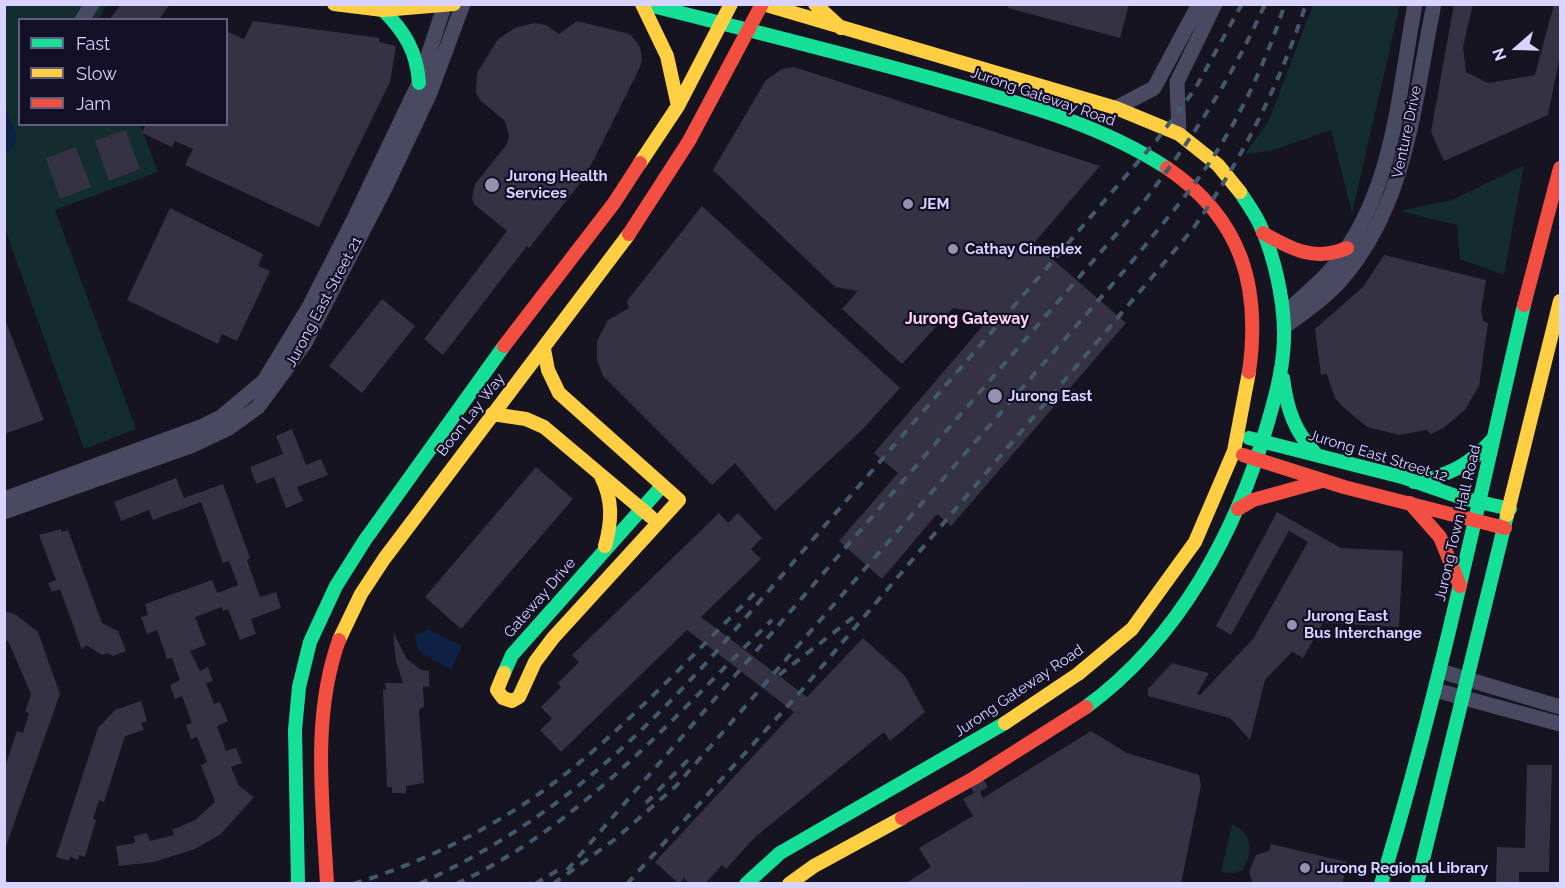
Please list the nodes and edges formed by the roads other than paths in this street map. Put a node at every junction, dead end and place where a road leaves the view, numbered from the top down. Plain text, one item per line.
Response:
1 (82, 4) edge
2 (92, 4) edge
3 (334, 4) edge
4 (454, 4) edge
5 (463, 4) edge
6 (643, 4) edge
7 (731, 4) edge
8 (762, 4) edge
9 (815, 4) edge
10 (1199, 4) edge
11 (1215, 4) edge
12 (1415, 4) edge
13 (1434, 4) edge
14 (445, 5) edge
15 (383, 10) junction
16 (76, 18) edge
17 (83, 18) edge
18 (722, 24) junction
19 (841, 28) junction
20 (750, 30) junction
21 (419, 83) junction
22 (1400, 88) junction
23 (1416, 91) junction
24 (678, 106) junction
25 (1116, 108) junction
26 (661, 132) junction
27 (1179, 134) junction
28 (688, 145) junction
29 (1560, 168) edge
30 (1263, 233) junction
31 (1347, 248) junction
32 (1274, 268) junction
33 (1248, 275) junction
34 (1560, 301) edge
35 (1284, 320) junction
36 (1255, 339) junction
37 (544, 349) junction
38 (1282, 371) junction
39 (492, 414) junction
40 (1237, 434) junction
41 (1496, 435) junction
42 (1262, 441) junction
43 (1234, 452) junction
44 (1318, 455) junction
45 (1257, 460) junction
46 (596, 468) junction
47 (1322, 481) junction
48 (1414, 482) junction
49 (662, 486) junction
50 (4, 499) edge
51 (1410, 503) junction
52 (1480, 503) junction
53 (642, 508) junction
54 (1238, 509) junction
55 (1510, 510) junction
56 (4, 512) edge
57 (1476, 520) junction
58 (657, 524) junction
59 (1505, 528) junction
60 (605, 549) junction
61 (1460, 586) junction
62 (1440, 671) junction
63 (1467, 679) junction
64 (1435, 690) junction
65 (1463, 698) junction
66 (1560, 707) edge
67 (1560, 724) edge
68 (298, 884) edge
69 (327, 884) edge
70 (746, 884) edge
71 (789, 884) edge
72 (1382, 884) edge
73 (1417, 884) edge

1 - 16 street
2 - 17 street
3 - 15 main road
4 - 14 main road
5 - 56 street, Jurong East Street 21
6 - 18 main road, Jurong Gateway Road
6 - 24 main road
7 - 18 main road, Boon Lay Way
8 - 19 main road, Jurong Gateway Road
8 - 20 main road, Boon Lay Way
9 - 19 main road
10 - 25 street
11 - 27 street
12 - 22 street, Venture Drive
13 - 23 street, Venture Drive
14 - 15 main road
14 - 21 street, Jurong East Street 21
15 - 21 main road
18 - 20 main road, Jurong Gateway Road
18 - 24 main road, Boon Lay Way
19 - 25 main road, Jurong Gateway Road
20 - 28 main road, Boon Lay Way
20 - 33 main road, Jurong Gateway Road
21 - 50 street, Jurong East Street 21
22 - 23 street
22 - 31 street, Venture Drive
23 - 35 street, Venture Drive
24 - 26 main road, Boon Lay Way
25 - 27 main road, Jurong Gateway Road
26 - 28 main road
26 - 68 main road, Boon Lay Way
27 - 30 main road, Jurong Gateway Road
28 - 37 main road, Boon Lay Way
29 - 41 main road, Jurong Town Hall Road
30 - 31 main road
30 - 32 main road, Jurong Gateway Road
31 - 35 street, Venture Drive
32 - 33 main road
32 - 35 main road, Jurong Gateway Road
33 - 36 main road, Jurong Gateway Road
34 - 55 main road
35 - 36 main road
35 - 38 main road, Jurong Gateway Road
36 - 40 main road, Jurong Gateway Road
37 - 39 main road, Boon Lay Way
37 - 49 main road, Gateway Drive
38 - 42 main road, Jurong Gateway Road
38 - 44 main road
39 - 46 main road
39 - 69 main road, Boon Lay Way
40 - 42 main road, Jurong East Street 12
40 - 43 main road, Jurong Gateway Road
41 - 48 main road
41 - 52 main road, Jurong Town Hall Road
42 - 44 main road, Jurong East Street 12
42 - 45 main road, Jurong Gateway Road
43 - 45 main road
43 - 70 main road, Jurong Gateway Road
44 - 48 main road, Jurong East Street 12
45 - 47 main road
45 - 54 main road, Jurong Gateway Road
46 - 53 main road
46 - 60 main road
47 - 51 main road
47 - 54 main road
48 - 52 main road, Jurong East Street 12
49 - 53 main road, Gateway Drive
49 - 58 main road, Gateway Drive
51 - 57 main road
51 - 61 main road
52 - 55 main road, Jurong East Street 12
52 - 57 main road, Jurong Town Hall Road
53 - 58 main road
53 - 60 main road, Gateway Drive
54 - 71 main road, Jurong Gateway Road
55 - 59 main road
57 - 59 main road
57 - 61 main road, Jurong Town Hall Road
58 - 60 main road, Gateway Drive
59 - 63 main road
61 - 62 main road, Jurong Town Hall Road
62 - 63 street
62 - 64 main road, Jurong Town Hall Road
63 - 65 main road
63 - 66 street
64 - 65 street
64 - 72 main road, Jurong Town Hall Road
65 - 67 street
65 - 73 main road

